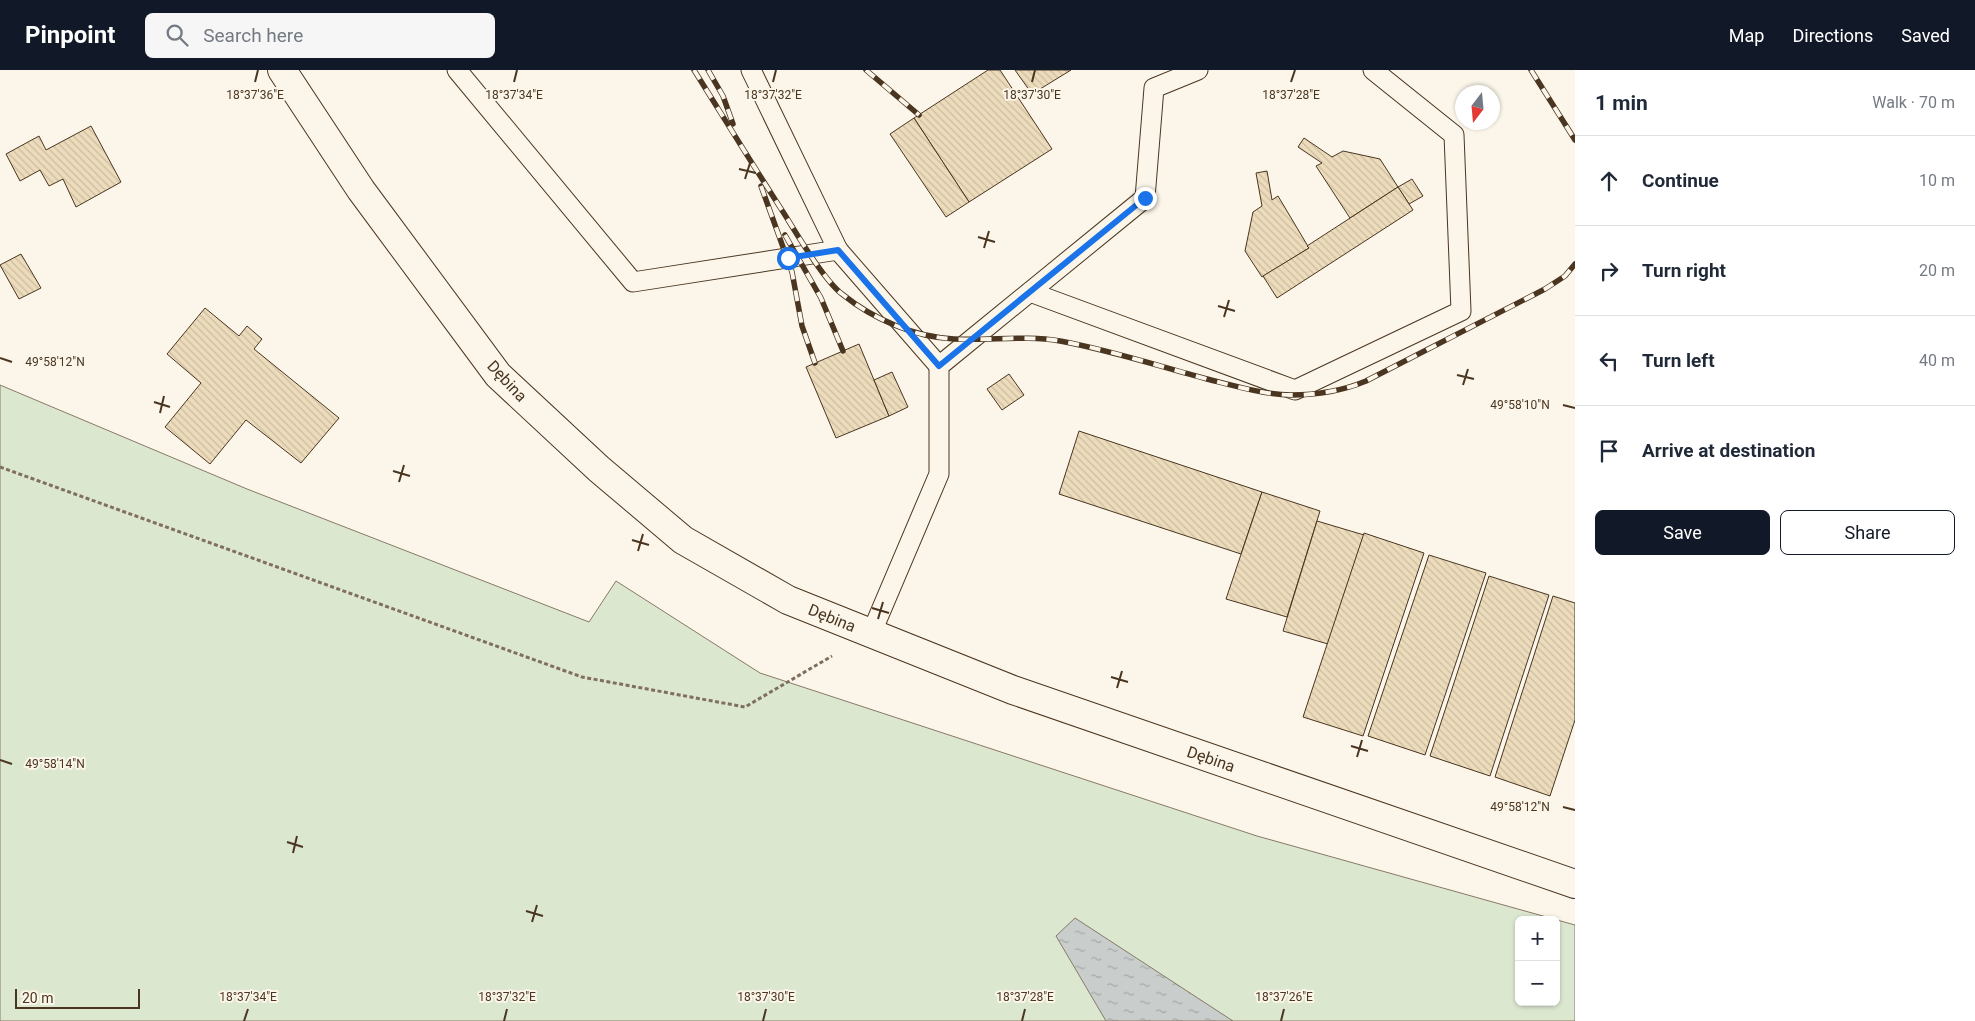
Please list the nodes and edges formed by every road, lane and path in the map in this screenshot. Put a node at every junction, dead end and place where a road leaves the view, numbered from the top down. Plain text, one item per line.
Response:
1 (282, 70) edge
2 (458, 70) edge
3 (751, 70) edge
4 (1198, 70) edge
5 (1373, 70) edge
6 (838, 250) junction
7 (1030, 292) junction
8 (939, 366) junction
9 (0, 467) edge
10 (872, 634) junction
11 (1575, 884) edge

1 - 10 street, Dębina
2 - 6 lane
3 - 6 lane
4 - 7 lane
5 - 7 lane
6 - 8 lane
7 - 8 lane
8 - 10 lane
9 - 10 path
10 - 11 street, Dębina

